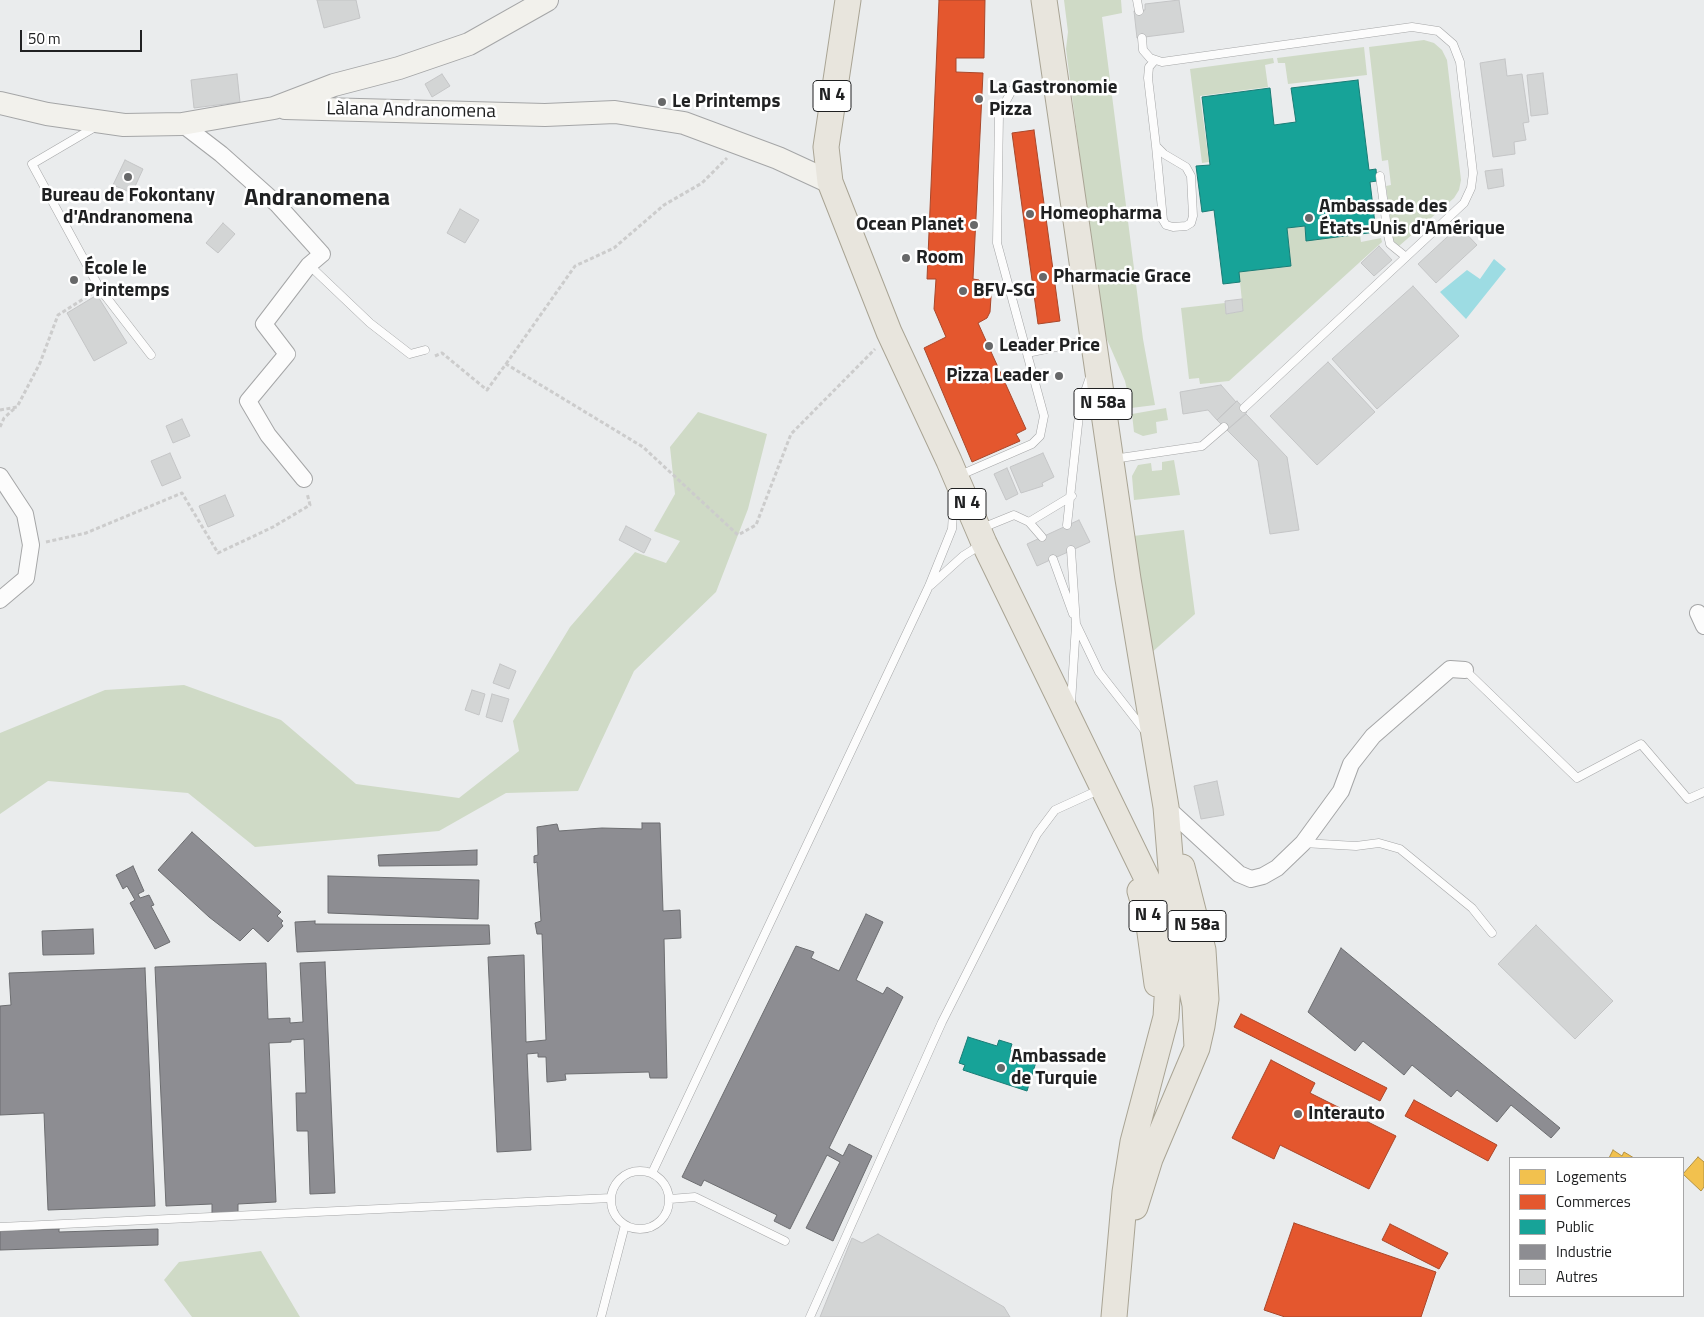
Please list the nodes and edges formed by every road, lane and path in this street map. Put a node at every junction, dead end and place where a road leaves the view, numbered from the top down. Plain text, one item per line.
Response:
1 (547, 0) edge
2 (848, 0) edge
3 (1044, 0) edge
4 (1137, 0) edge
5 (1140, 11) dead end
6 (1142, 38) dead end
7 (1155, 60) junction
8 (1056, 82) junction
9 (0, 95) edge
10 (0, 103) edge
11 (274, 108) junction
12 (47, 114) junction
13 (103, 122) junction
14 (182, 124) junction
15 (742, 145) junction
16 (1156, 146) junction
17 (1380, 176) dead end
18 (830, 182) junction
19 (1406, 257) junction
20 (309, 265) junction
21 (100, 289) junction
22 (1095, 349) junction
23 (425, 350) dead end
24 (874, 350) dead end
25 (1027, 353) junction
26 (410, 354) junction
27 (151, 355) dead end
28 (506, 364) junction
29 (17, 407) junction
30 (1244, 408) dead end
31 (0, 410) edge
32 (0, 427) edge
33 (1224, 427) dead end
34 (1111, 459) junction
35 (952, 469) junction
36 (0, 476) edge
37 (304, 479) joint
38 (1072, 496) junction
39 (1029, 522) junction
40 (1067, 525) dead end
41 (981, 536) junction
42 (1042, 537) dead end
43 (31, 545) junction
44 (1072, 550) dead end
45 (1053, 558) dead end
46 (929, 586) junction
47 (0, 600) edge
48 (1076, 624) junction
49 (1465, 670) joint
50 (1070, 720) junction
51 (1156, 744) junction
52 (1103, 788) junction
53 (1704, 792) edge
54 (1166, 807) junction
55 (1303, 843) junction
56 (1172, 930) junction
57 (1492, 934) dead end
58 (1197, 1048) junction
59 (1157, 1052) junction
60 (652, 1173) junction
61 (610, 1198) junction
62 (670, 1199) junction
63 (625, 1225) junction
64 (0, 1227) edge
65 (785, 1241) dead end
66 (1117, 1277) junction
67 (601, 1317) edge
68 (810, 1317) edge
69 (1114, 1317) edge

1 - 11 street, Làlana Andranomena
2 - 18 main road, N 4
3 - 8 main road, N 58a
4 - 5 lane
6 - 7 lane
7 - 16 lane
7 - 19 lane
8 - 22 main road, N 58a
8 - 25 lane
9 - 12 street
10 - 12 street
11 - 14 street
11 - 15 street, Làlana Andranomena
12 - 13 street
13 - 14 street
13 - 21 lane
14 - 20 street
15 - 18 street, Làlana Andranomena
15 - 28 path
16 - 16 lane
17 - 19 lane
18 - 35 main road, N 4
19 - 30 lane
20 - 26 lane
20 - 37 street
21 - 27 lane
21 - 29 path
22 - 25 lane
22 - 34 main road, N 58a
22 - 38 lane
23 - 26 lane
24 - 28 path
25 - 35 lane
26 - 28 path
29 - 31 path
29 - 32 path
33 - 34 lane
34 - 51 main road, N 58a
35 - 41 main road, N 4
35 - 46 lane
36 - 43 street
37 - 43 path
38 - 39 lane
38 - 40 lane
39 - 41 lane
39 - 42 lane
41 - 46 lane
41 - 50 main road, N 4
43 - 47 street
44 - 48 lane
45 - 48 lane
46 - 60 lane
48 - 50 lane
48 - 51 lane
49 - 53 lane
49 - 55 street
50 - 52 main road, N 4
51 - 54 main road, N 58a
52 - 56 main road, N 4
52 - 59 main road, N 4
52 - 68 lane
54 - 55 street
54 - 56 main road, N 58a
54 - 58 main road, N 58a
55 - 57 lane
56 - 58 main road, N 4
56 - 59 main road
58 - 66 main road, N 4
59 - 66 main road, N 4
60 - 61 lane
60 - 62 lane
61 - 63 lane
61 - 64 lane
62 - 63 lane
62 - 65 lane
63 - 67 lane
66 - 69 main road, N 4

